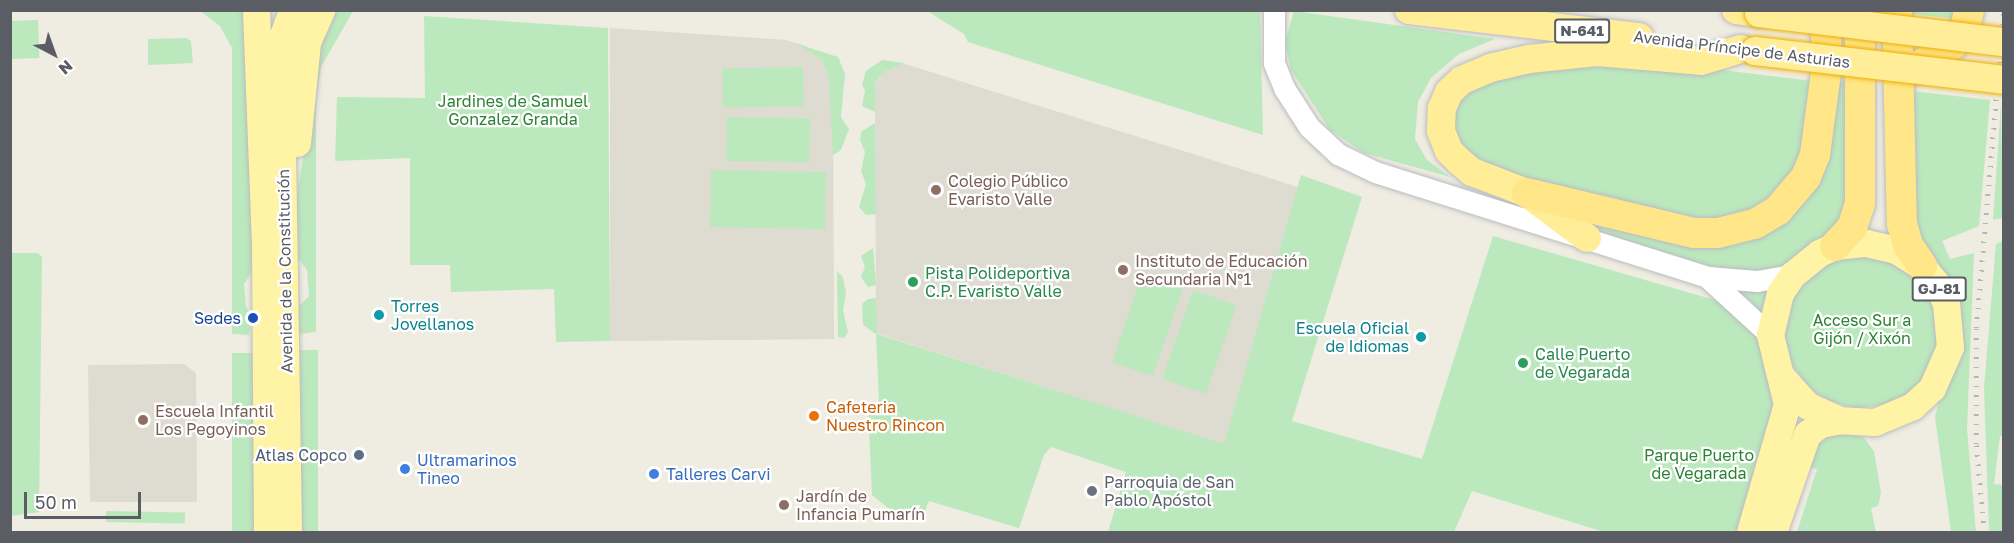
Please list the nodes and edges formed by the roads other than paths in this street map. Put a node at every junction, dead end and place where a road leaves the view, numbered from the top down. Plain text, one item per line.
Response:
1 (256, 10) edge
2 (292, 10) edge
3 (321, 10) edge
4 (1409, 10) edge
5 (1825, 10) edge
6 (1860, 10) edge
7 (1897, 10) edge
8 (1748, 12) edge
9 (1272, 21) edge
10 (1966, 22) edge
11 (2004, 42) edge
12 (1748, 50) junction
13 (1914, 69) junction
14 (2004, 80) edge
15 (1527, 193) junction
16 (1587, 238) junction
17 (286, 242) junction
18 (1836, 246) junction
19 (1922, 266) junction
20 (1792, 275) junction
21 (1708, 277) junction
22 (1770, 335) junction
23 (1782, 377) junction
24 (1840, 420) junction
25 (267, 532) edge
26 (288, 532) edge
27 (1750, 532) edge
28 (1773, 532) edge

1 - 25 main road, Avenida de la Constitución
2 - 17 main road, Avenida de la Constitución
3 - 17 main road
4 - 12 highway, Avenida Príncipe de Asturias / N-641
5 - 15 highway
6 - 18 highway, GJ-81
7 - 19 highway, GJ-81
8 - 10 highway, bridge
9 - 16 street
10 - 11 highway, bridge
10 - 13 highway
12 - 13 highway, Avenida Príncipe de Asturias / N-641, bridge
12 - 15 highway
13 - 14 highway, Avenida Príncipe de Asturias / N-641, bridge
15 - 16 highway
16 - 21 street
17 - 26 main road, Avenida de la Constitución
18 - 19 main road, GJ-81
18 - 20 main road, GJ-81
19 - 24 main road, GJ-81
20 - 21 street
20 - 22 main road, GJ-81
21 - 22 street
22 - 23 main road, GJ-81
23 - 24 main road, GJ-81
23 - 27 main road
24 - 28 main road

